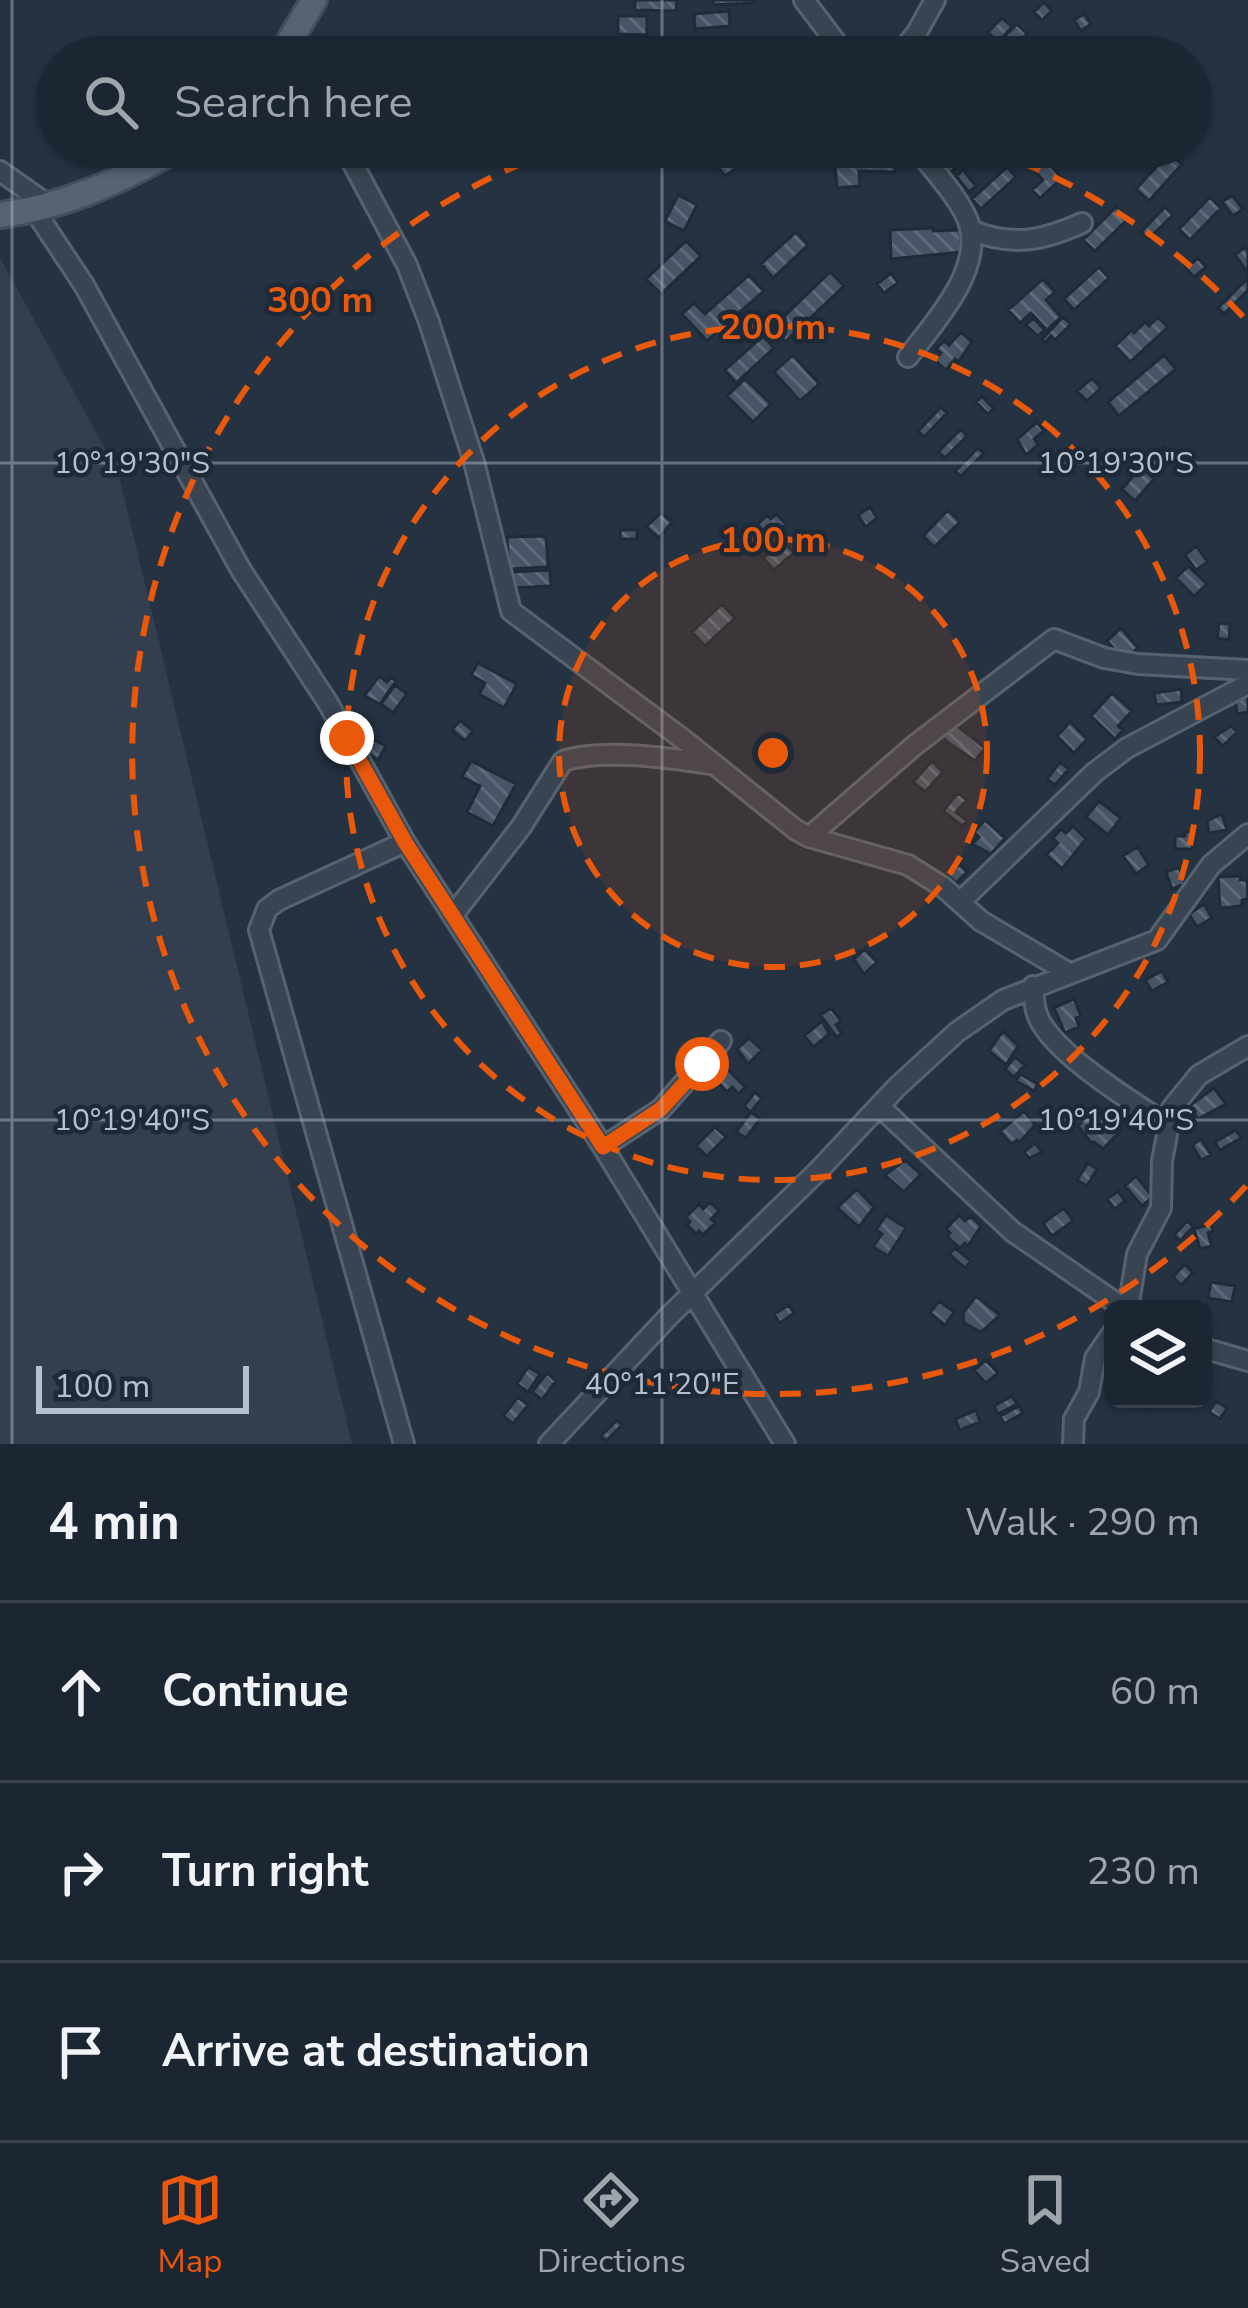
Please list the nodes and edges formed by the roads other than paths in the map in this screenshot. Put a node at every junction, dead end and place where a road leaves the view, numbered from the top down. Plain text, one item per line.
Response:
1 (314, 0) edge
2 (804, 0) edge
3 (935, 0) edge
4 (293, 36) edge
5 (832, 36) edge
6 (914, 36) edge
7 (142, 168) edge
8 (355, 168) edge
9 (931, 168) edge
10 (0, 171) edge
11 (40, 206) junction
12 (0, 215) edge
13 (1082, 223) dead end
14 (970, 230) junction
15 (908, 357) dead end
16 (1248, 670) edge
17 (1248, 684) edge
18 (712, 764) junction
19 (1248, 834) edge
20 (809, 837) junction
21 (405, 842) junction
22 (960, 902) junction
23 (453, 915) junction
24 (1069, 973) junction
25 (1033, 986) junction
26 (721, 1041) dead end
27 (1248, 1046) edge
28 (879, 1106) junction
29 (1168, 1124) junction
30 (603, 1147) junction
31 (693, 1293) junction
32 (1113, 1300) edge
33 (1128, 1300) edge
34 (1104, 1345) edge
35 (1212, 1351) edge
36 (1248, 1361) edge
37 (404, 1444) edge
38 (549, 1444) edge
39 (784, 1444) edge
40 (1073, 1444) edge

1 - 4 main road
2 - 5 street
3 - 6 street
7 - 11 main road
8 - 18 street
9 - 14 street
10 - 11 street
11 - 12 main road
11 - 21 street
13 - 14 street
14 - 15 street
16 - 20 street
17 - 22 street
18 - 20 street
18 - 23 street
19 - 24 street
20 - 22 street
21 - 23 street
21 - 37 street
22 - 24 street
23 - 30 street
24 - 25 street
25 - 28 street
25 - 29 street
26 - 30 street
27 - 29 street
28 - 31 street
28 - 32 street
29 - 33 street
30 - 31 street
31 - 38 street
31 - 39 street
34 - 40 street
35 - 36 street

